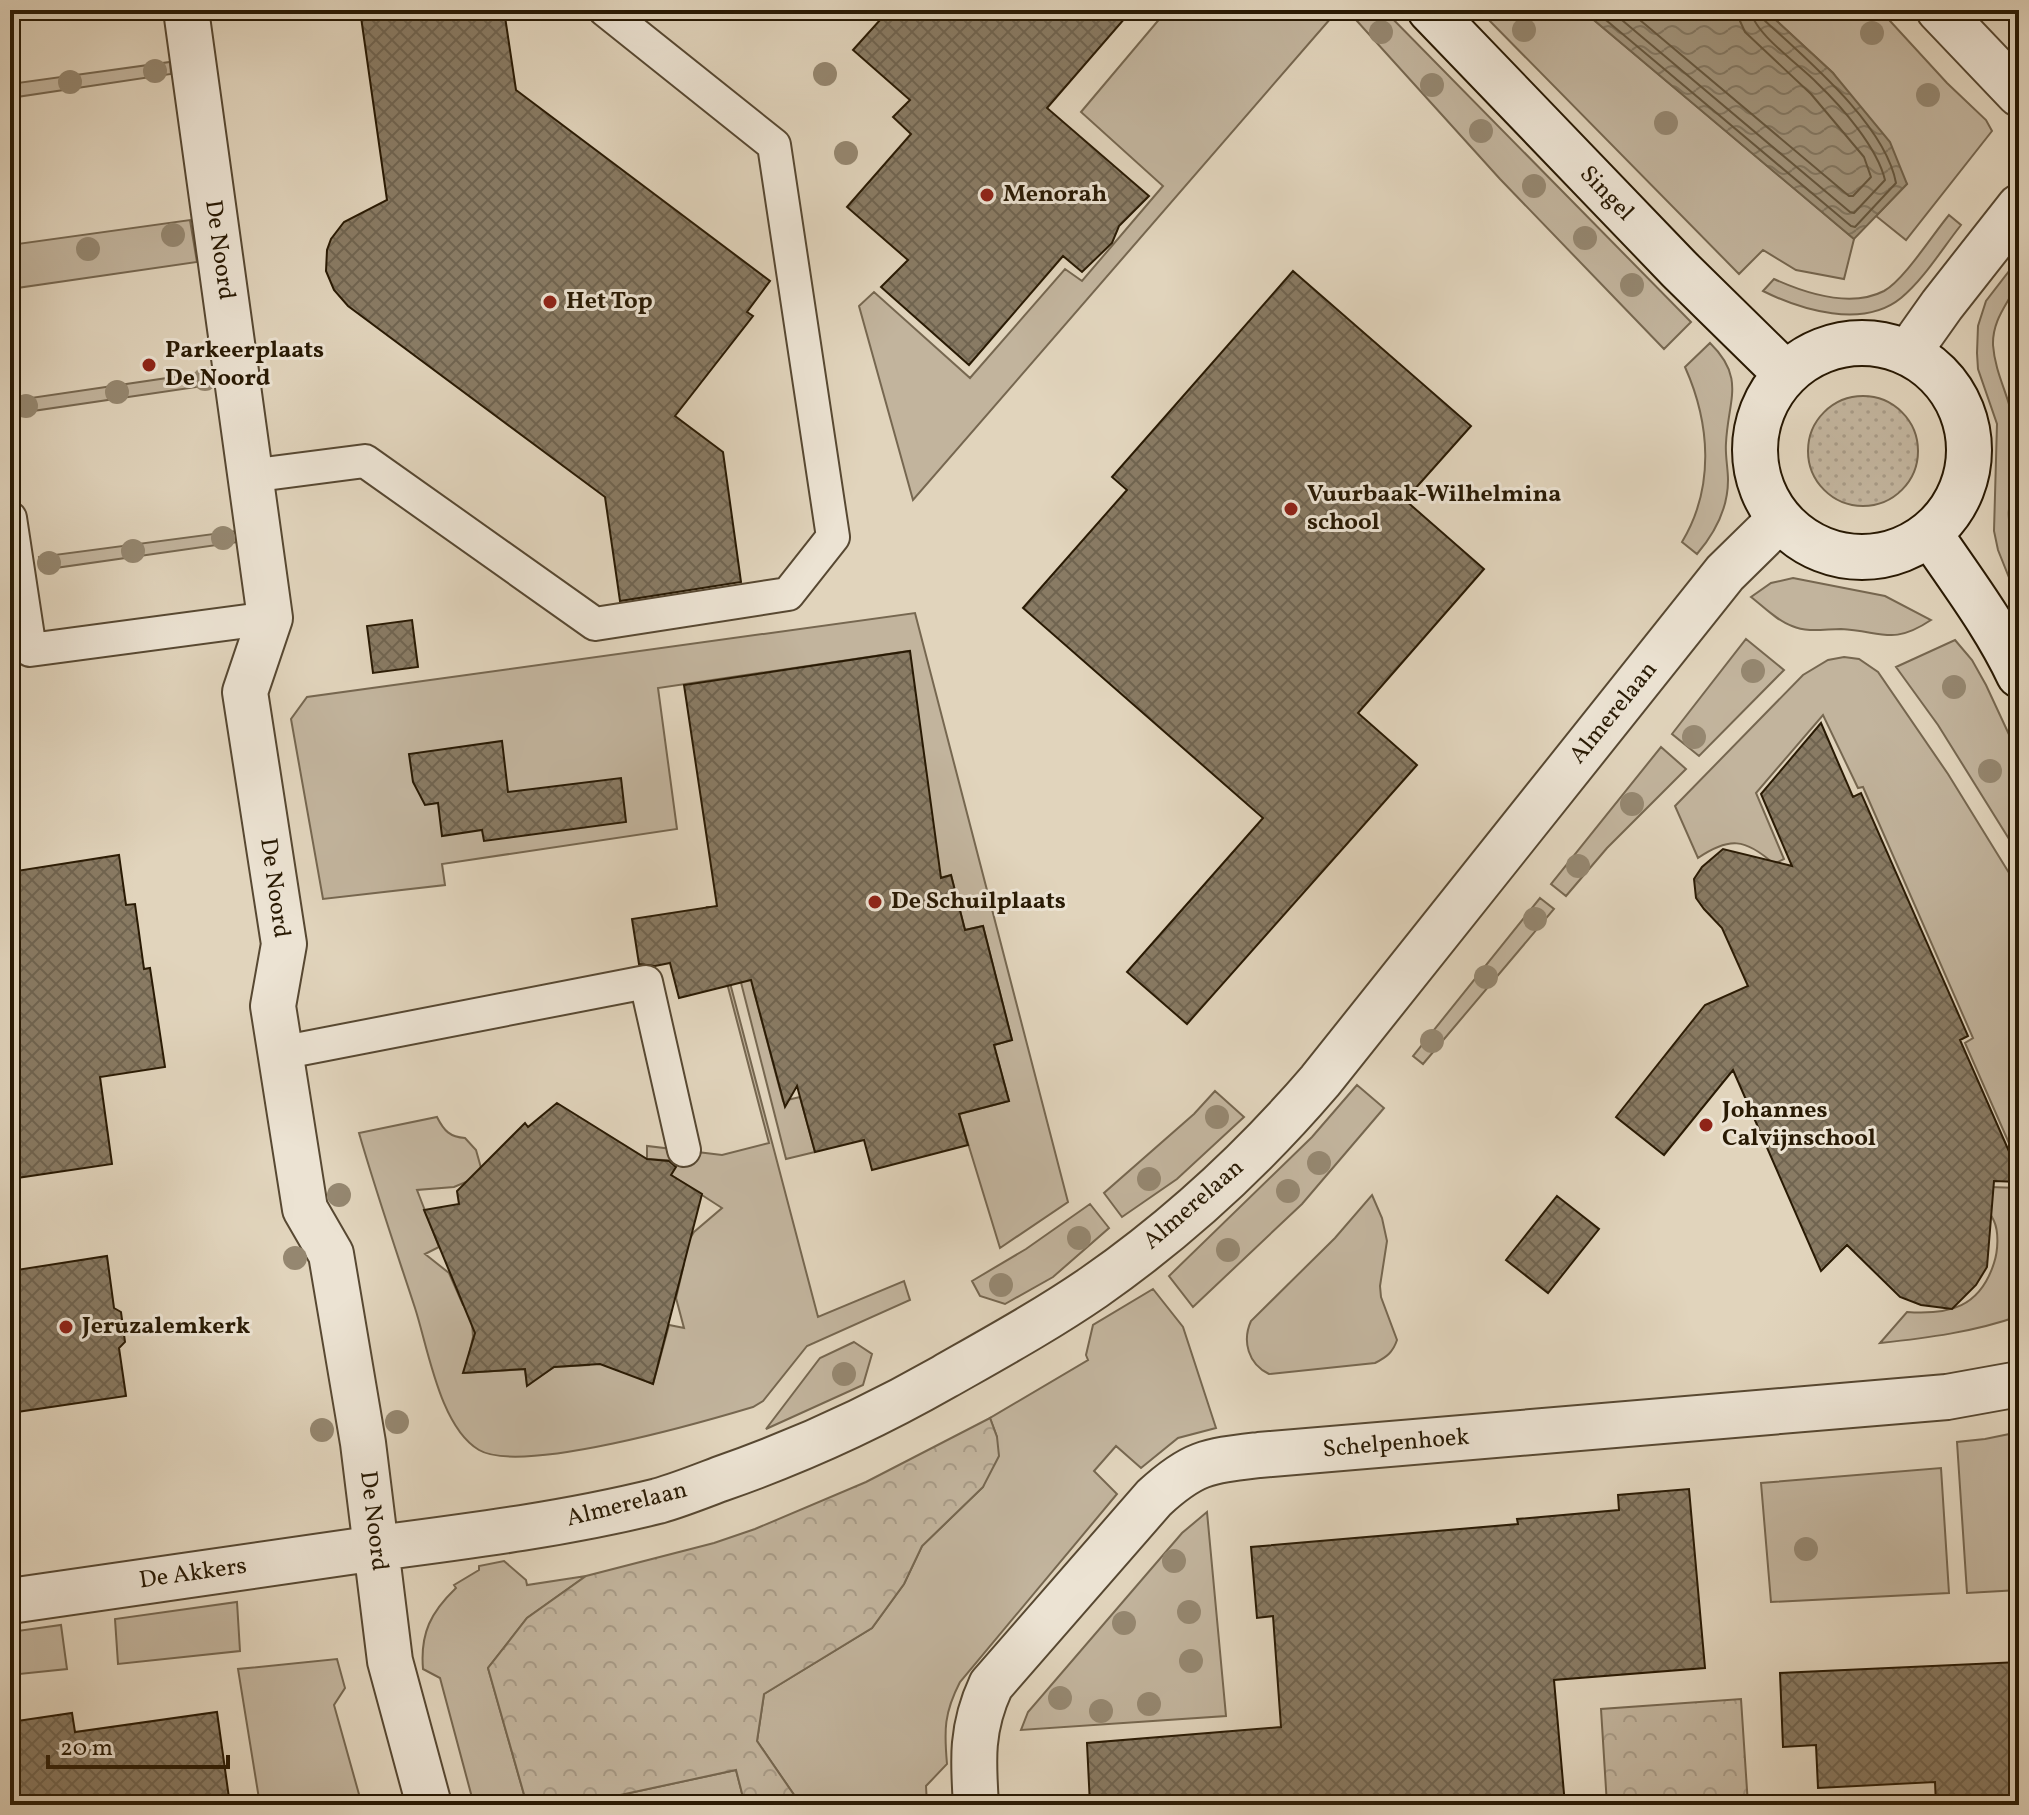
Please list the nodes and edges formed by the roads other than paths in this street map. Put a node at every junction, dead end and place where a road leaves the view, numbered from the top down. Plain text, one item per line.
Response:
1 (186, 10) edge
2 (605, 10) edge
3 (1430, 10) edge
4 (1939, 10) edge
5 (2019, 94) edge
6 (2019, 207) edge
7 (1908, 353) junction
8 (1786, 374) junction
9 (249, 476) junction
10 (10, 518) edge
11 (1779, 520) junction
12 (1930, 534) junction
13 (270, 618) junction
14 (2019, 675) edge
15 (280, 1053) junction
16 (684, 1150) dead end
17 (2019, 1384) edge
18 (377, 1548) junction
19 (10, 1601) edge
20 (429, 1805) edge
21 (976, 1805) edge

1 - 9 street, De Noord
2 - 9 lane
3 - 8 street, Singel
4 - 5 street
6 - 7 street
7 - 8 street
7 - 12 street
8 - 11 street
9 - 13 street, De Noord
10 - 13 lane
11 - 12 street
11 - 18 street, Almerelaan
12 - 14 street
13 - 15 street, De Noord
15 - 16 lane
15 - 18 street, De Noord
17 - 21 street, Schelpenhoek
18 - 19 street, De Akkers
18 - 20 street, De Noord

